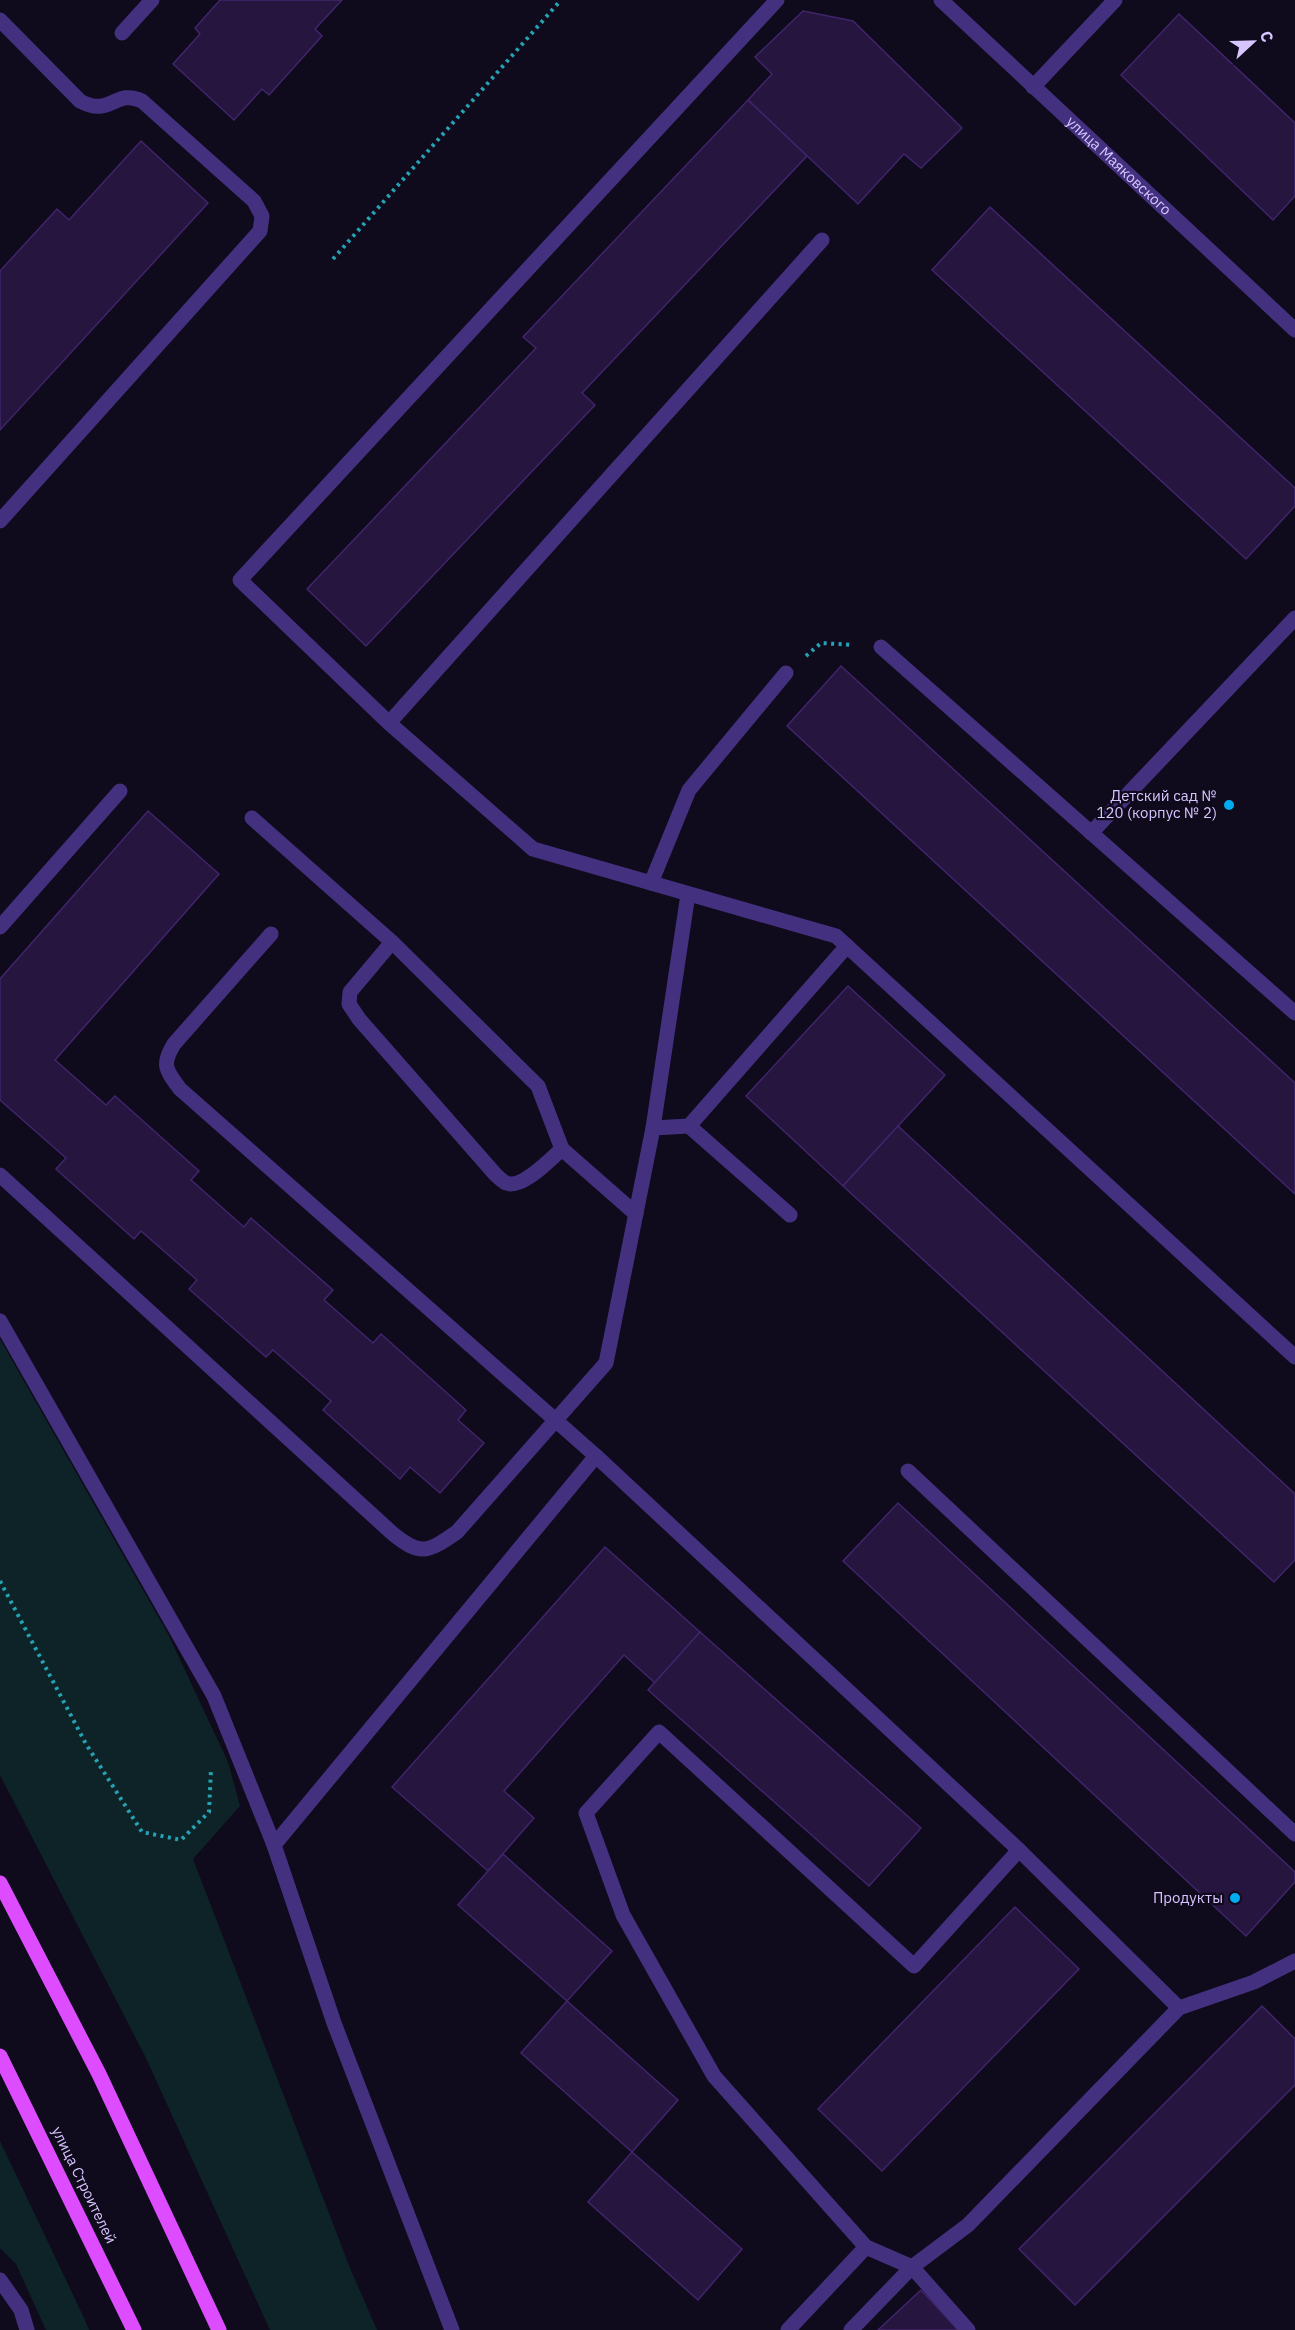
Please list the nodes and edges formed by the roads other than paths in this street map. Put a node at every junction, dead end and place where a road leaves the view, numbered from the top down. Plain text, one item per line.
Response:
1 (152, 0) edge
2 (777, 0) edge
3 (941, 0) edge
4 (1115, 0) edge
5 (0, 20) edge
6 (122, 33) dead end
7 (1033, 87) junction
8 (822, 240) dead end
9 (1295, 330) edge
10 (0, 521) edge
11 (1295, 618) edge
12 (881, 647) road end
13 (786, 673) road end
14 (389, 723) junction
15 (120, 791) dead end
16 (252, 818) dead end
17 (1091, 833) junction
18 (651, 883) junction
19 (688, 894) junction
20 (0, 927) edge
21 (271, 934) dead end
22 (392, 942) junction
23 (847, 946) junction
24 (1295, 1013) edge
25 (689, 1126) junction
26 (653, 1128) junction
27 (561, 1149) junction
28 (0, 1175) edge
29 (636, 1214) junction
30 (790, 1215) dead end
31 (0, 1321) edge
32 (1295, 1356) edge
33 (556, 1420) junction
34 (596, 1456) junction
35 (908, 1471) dead end
36 (1295, 1834) edge
37 (274, 1845) junction
38 (1019, 1850) junction
39 (0, 1883) edge
40 (1295, 1961) edge
41 (1179, 2008) junction
42 (0, 2056) edge
43 (866, 2247) junction
44 (912, 2267) junction
45 (0, 2280) edge
46 (27, 2330) edge
47 (135, 2330) edge
48 (219, 2330) edge
49 (452, 2330) edge
50 (789, 2330) edge
51 (850, 2330) edge
52 (968, 2330) edge

1 - 6 street
2 - 14 street
3 - 7 street, улица Маяковского
4 - 7 street
5 - 10 street
7 - 9 street, улица Маяковского
8 - 14 street
11 - 17 street
12 - 17 street
13 - 18 street
14 - 18 street
15 - 20 street
16 - 22 street
17 - 24 street
18 - 19 street
19 - 23 street
19 - 26 street
21 - 33 street
22 - 27 street
22 - 27 street
23 - 25 street
23 - 32 street
25 - 26 street
25 - 30 street
26 - 29 street
27 - 29 street
28 - 33 street
29 - 33 street
31 - 37 street
33 - 34 street
34 - 37 street
34 - 38 street
35 - 36 street
37 - 49 street
38 - 41 street
38 - 43 street
39 - 48 main road
40 - 41 street
41 - 44 street
42 - 47 main road, улица Строителей
43 - 44 street
43 - 50 street
44 - 51 street
44 - 52 street
45 - 46 street

